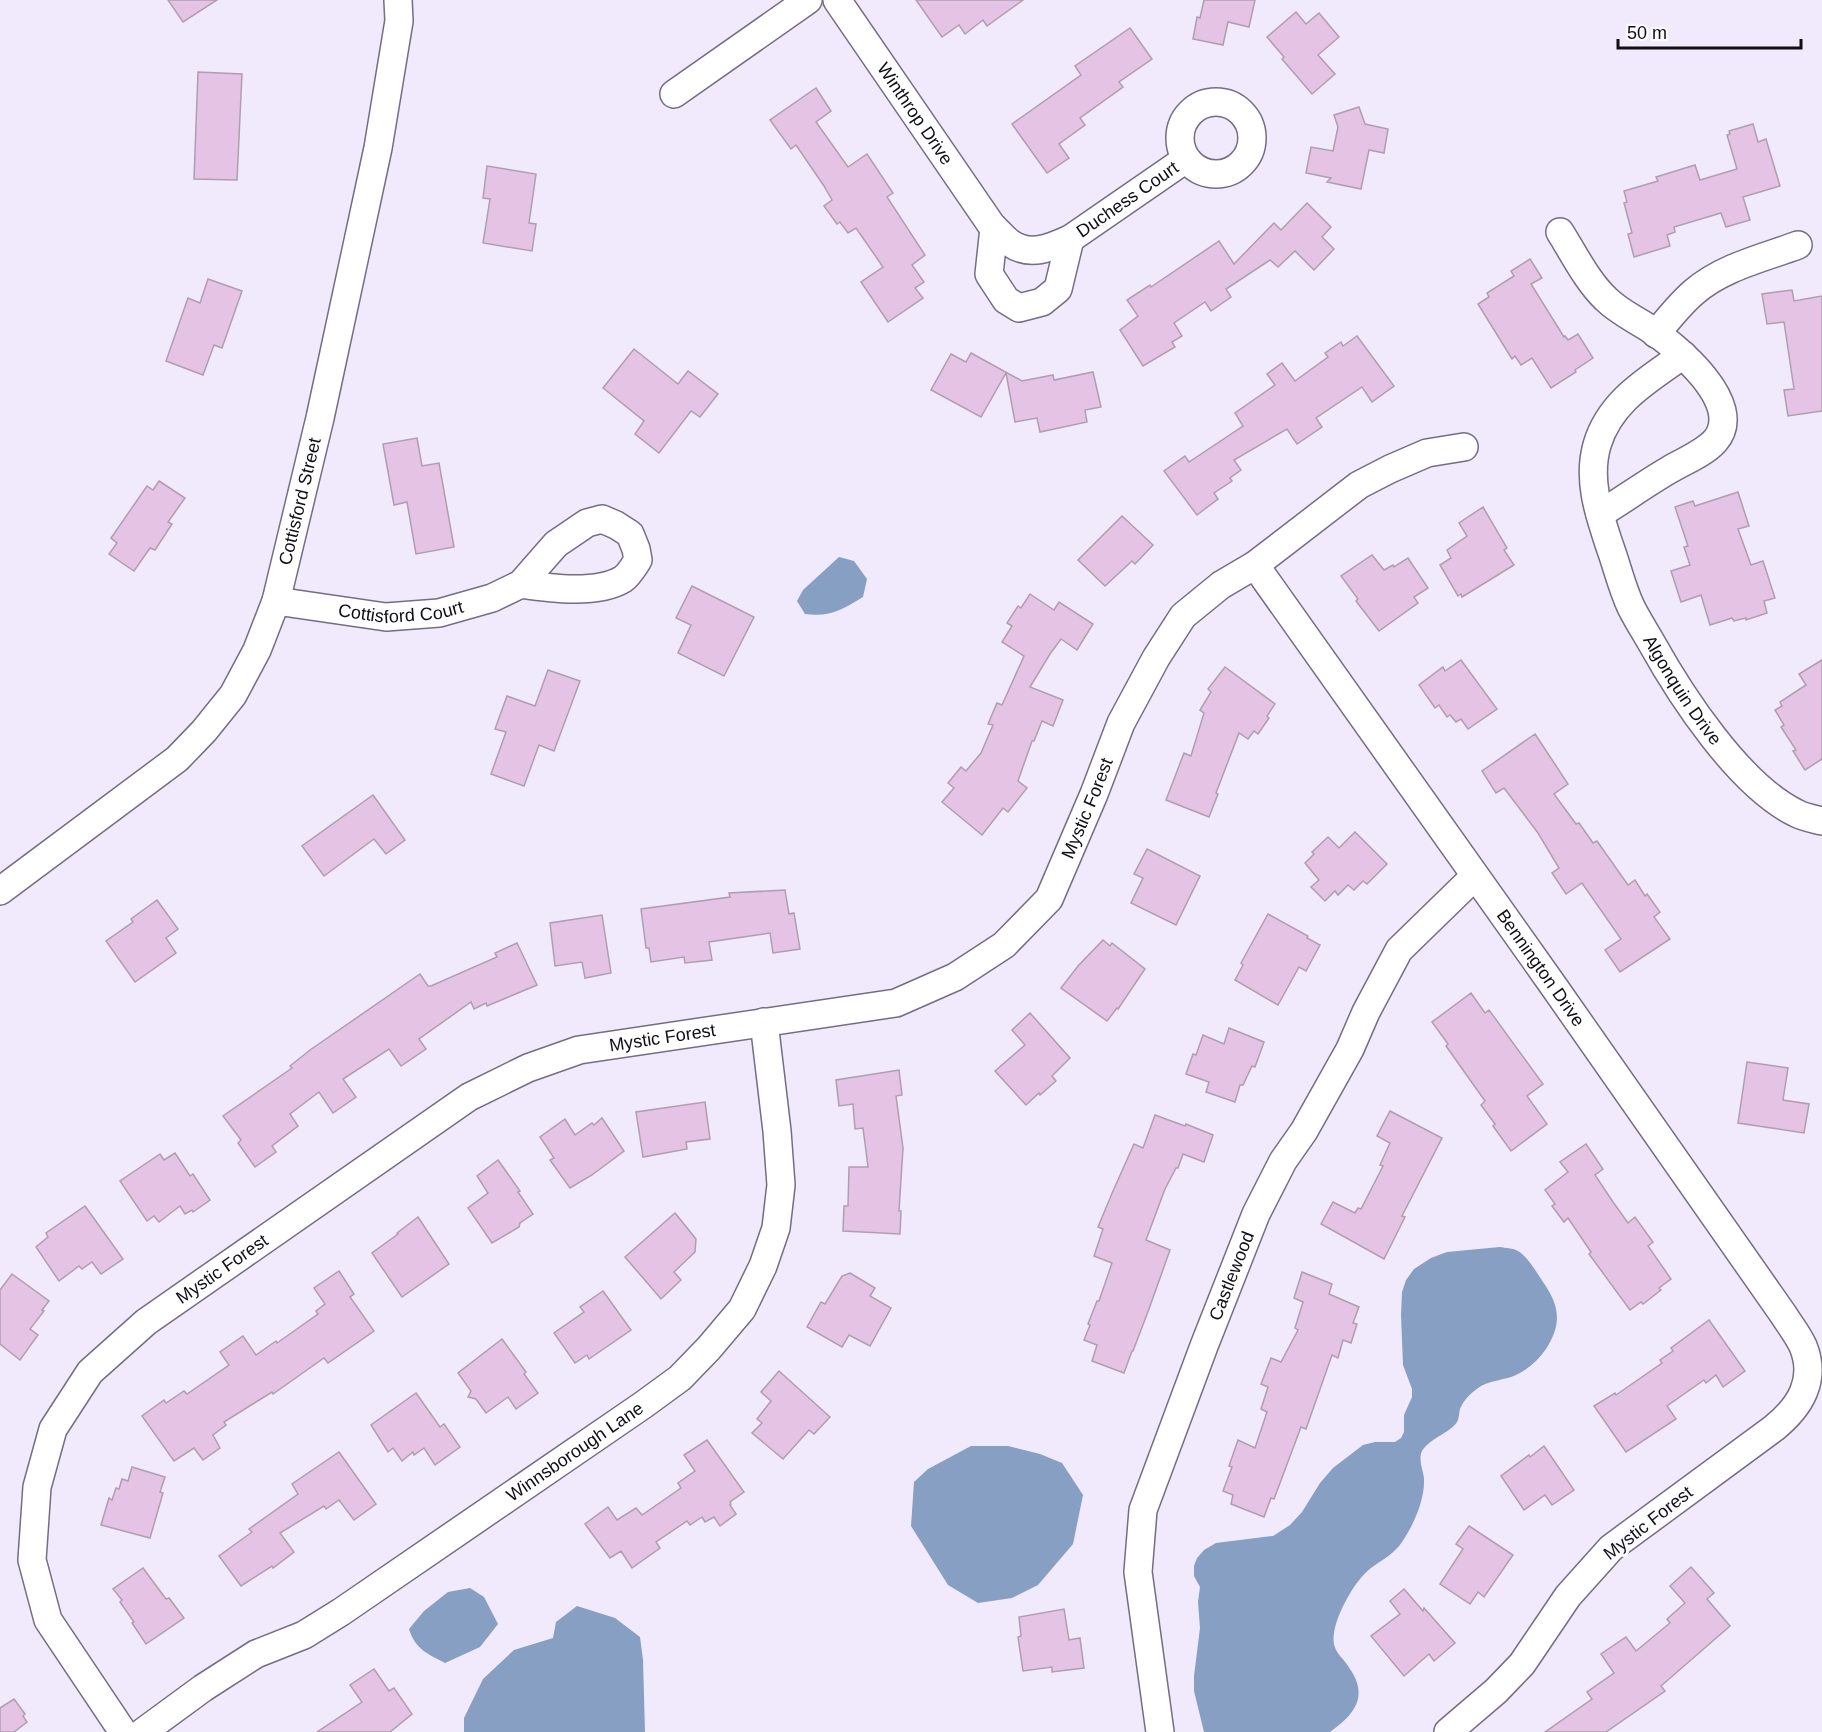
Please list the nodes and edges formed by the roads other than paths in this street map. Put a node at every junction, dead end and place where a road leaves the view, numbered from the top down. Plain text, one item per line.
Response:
1 (398, 0) edge
2 (808, 0) edge
3 (837, 0) edge
4 (674, 94) dead end
5 (1186, 159) dead end
6 (994, 228) junction
7 (1560, 232) dead end
8 (1070, 239) junction
9 (1798, 246) dead end
10 (1032, 251) joint
11 (1656, 334) junction
12 (1683, 355) junction
13 (1464, 447) dead end
14 (1600, 514) junction
15 (1255, 565) junction
16 (520, 584) dead end
17 (276, 601) junction
18 (1822, 821) edge
19 (1475, 876) junction
20 (0, 891) edge
21 (764, 1022) junction
22 (1807, 1377) joint
23 (123, 1732) edge
24 (143, 1732) edge
25 (1160, 1732) edge
26 (1448, 1732) edge

1 - 17 street, Cottisford Street
2 - 4 street
3 - 6 street, Winthrop Drive
5 - 8 street, Duchess Court
6 - 8 street, Duchess Court
6 - 10 street, Winthrop Drive
7 - 11 street
8 - 10 street, Duchess Court
9 - 11 street
11 - 12 street
12 - 14 street, Algonquin Drive
12 - 14 street
13 - 15 street, Mystic Forest
14 - 18 street, Algonquin Drive
15 - 19 street, Bennington Drive
15 - 21 street, Mystic Forest
16 - 17 street, Cottisford Court
17 - 20 street, Cottisford Street
19 - 22 street, Bennington Drive
19 - 25 street, Castlewood
21 - 23 street, Mystic Forest
21 - 24 street, Winnsborough Lane
22 - 26 street, Mystic Forest

